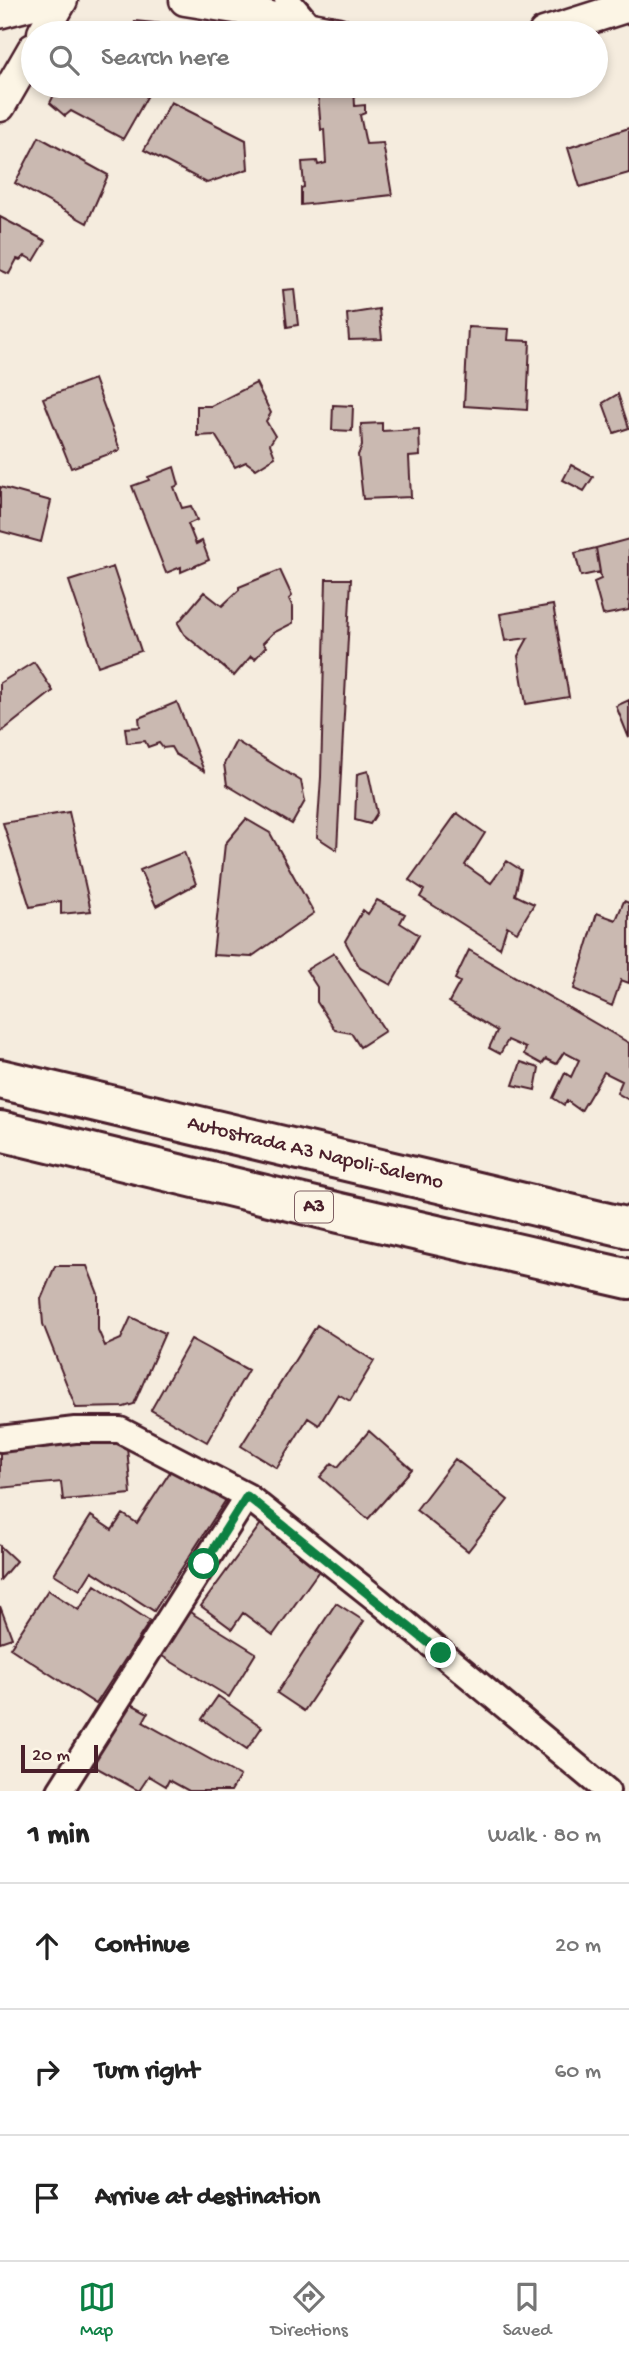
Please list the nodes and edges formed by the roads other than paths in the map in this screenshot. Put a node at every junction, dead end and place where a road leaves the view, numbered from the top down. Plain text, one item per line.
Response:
1 (42, 0) edge
2 (62, 0) edge
3 (185, 0) edge
4 (287, 0) edge
5 (629, 5) edge
6 (0, 10) edge
7 (50, 21) edge
8 (286, 21) edge
9 (312, 21) edge
10 (580, 21) edge
11 (21, 70) edge
12 (0, 106) edge
13 (0, 1079) edge
14 (0, 1131) edge
15 (629, 1228) edge
16 (629, 1279) edge
17 (0, 1439) edge
18 (247, 1496) junction
19 (60, 1791) edge
20 (607, 1791) edge

1 - 6 main road
2 - 7 street
3 - 8 street
4 - 9 street
5 - 10 street
11 - 12 street
13 - 15 highway, Autostrada A3 Napoli-Salerno
14 - 16 highway, A3
17 - 18 street
18 - 19 street
18 - 20 street

